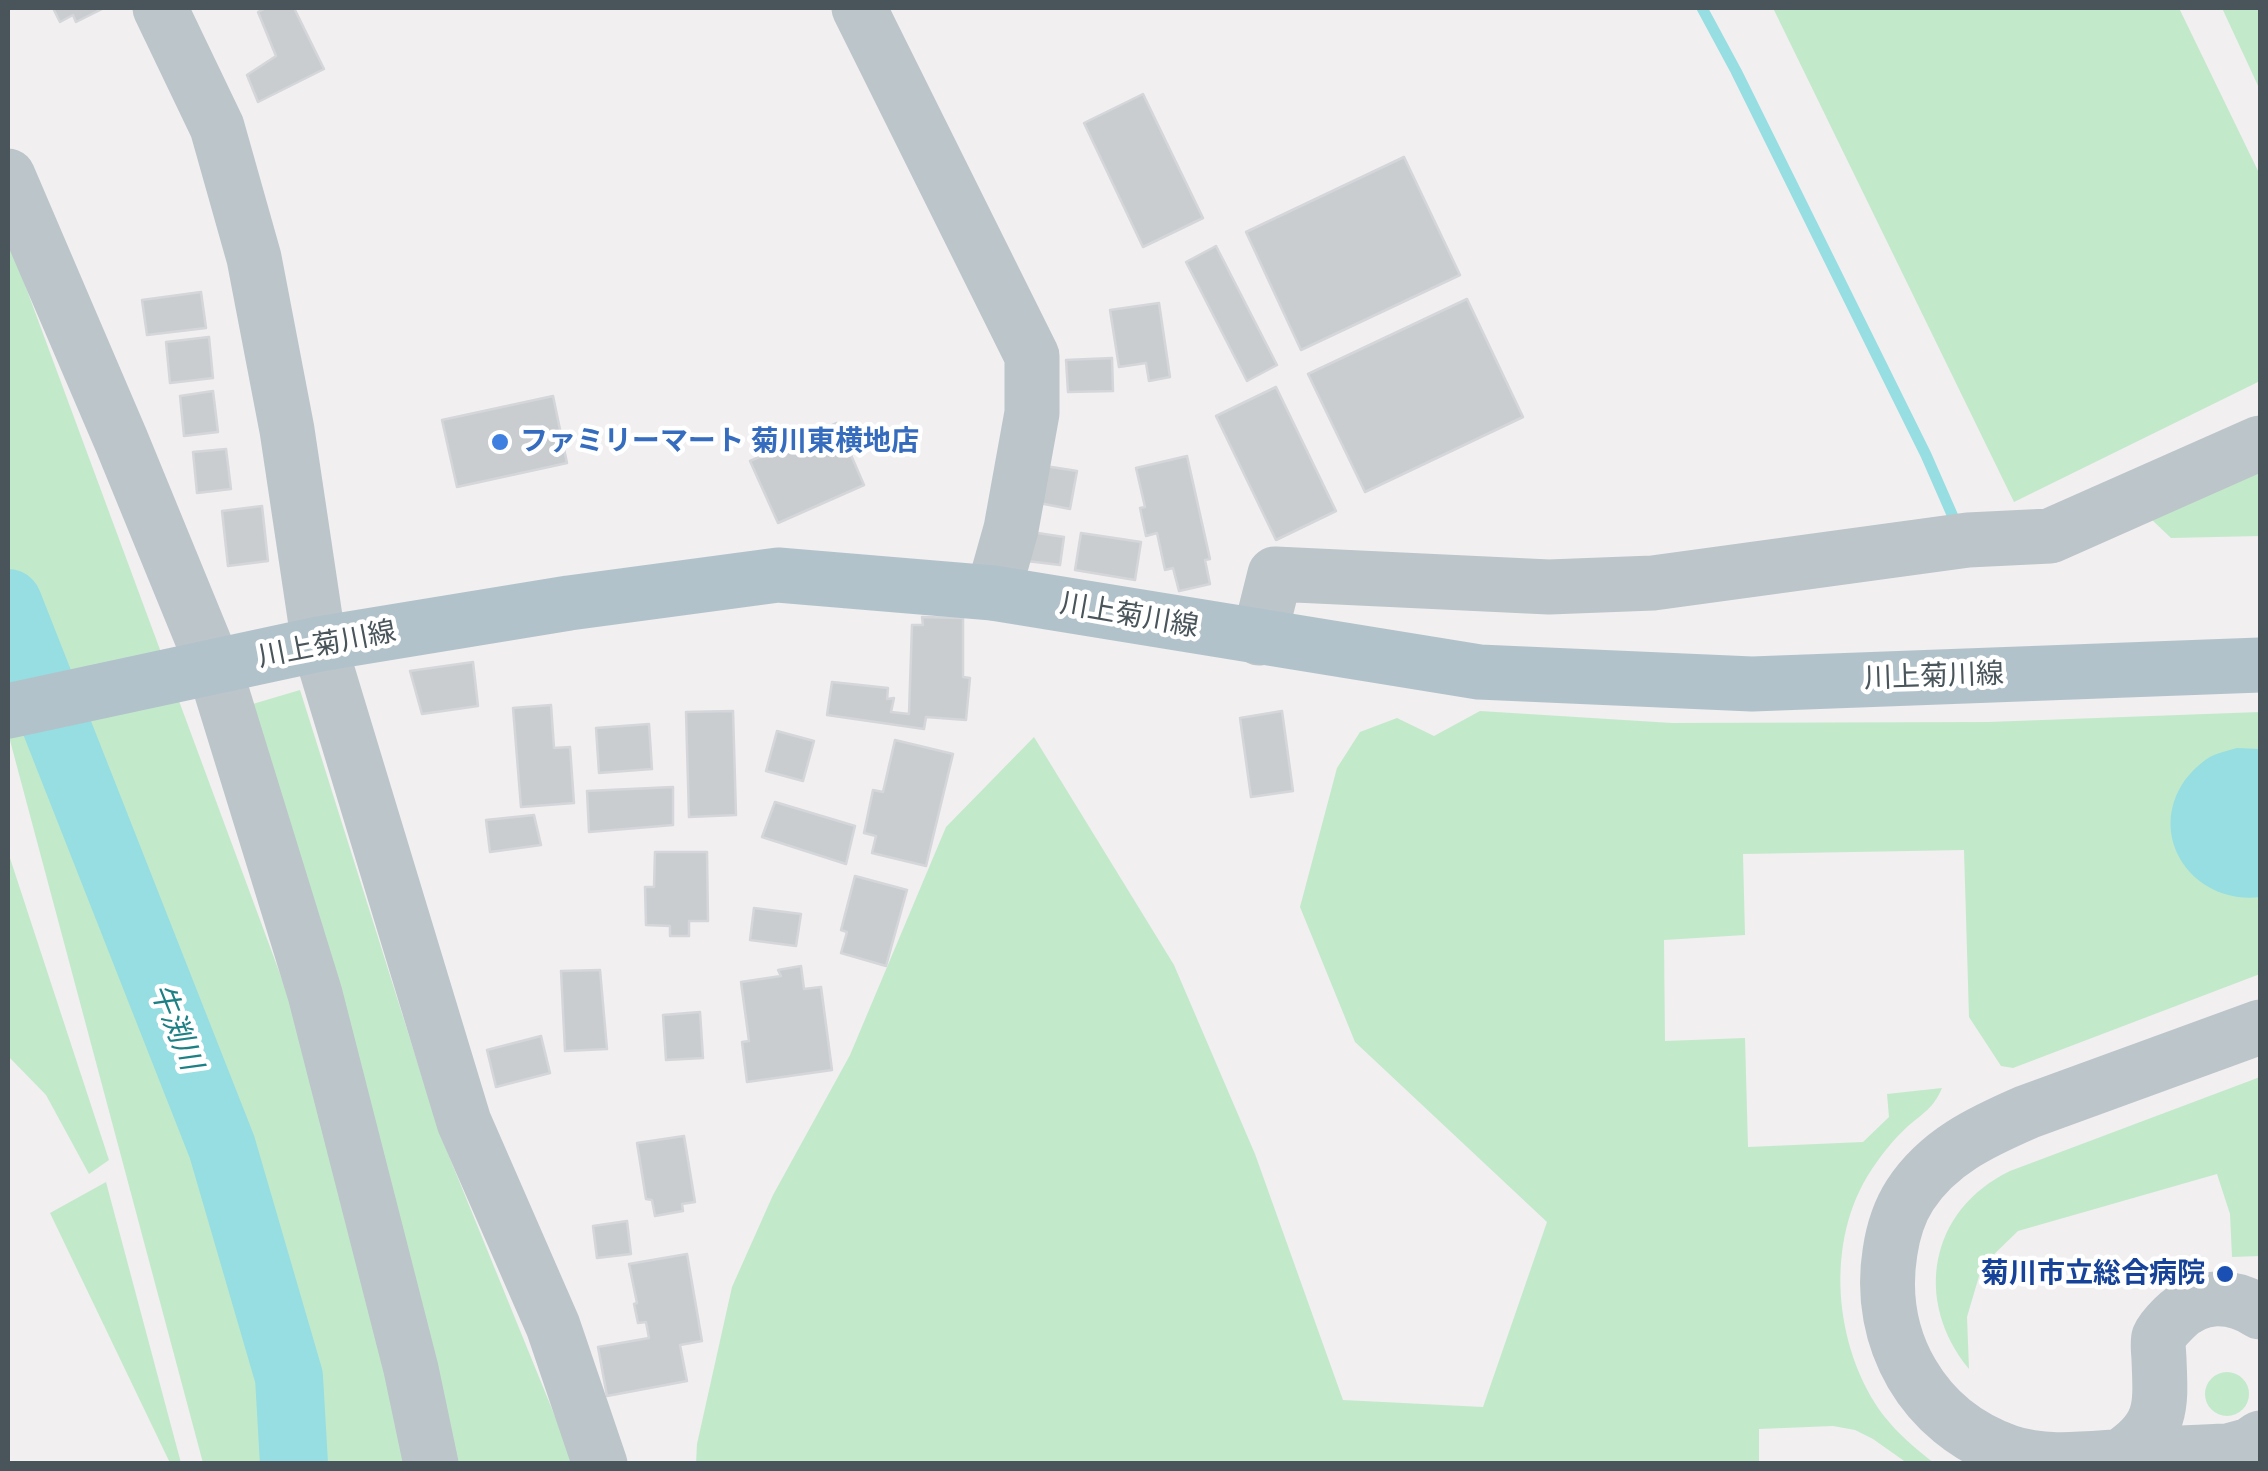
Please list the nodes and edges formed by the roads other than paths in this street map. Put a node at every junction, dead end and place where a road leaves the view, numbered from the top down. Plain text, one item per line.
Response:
1 (160, 8) edge
2 (859, 8) edge
3 (8, 176) edge
4 (2260, 443) edge
5 (994, 593) junction
6 (1259, 638) junction
7 (319, 644) junction
8 (2260, 665) edge
9 (207, 669) junction
10 (8, 711) edge
11 (2260, 1027) edge
12 (2260, 1312) edge
13 (2260, 1438) edge
14 (2118, 1459) edge
15 (431, 1464) edge
16 (600, 1464) edge

1 - 7 street
2 - 5 street
3 - 9 street
4 - 6 street
5 - 6 main road, 川上菊川線
5 - 7 main road, 川上菊川線
6 - 8 main road, 川上菊川線
7 - 9 main road, 川上菊川線
7 - 16 street
9 - 10 main road, 川上菊川線
9 - 15 street
11 - 14 street
12 - 14 street
13 - 14 street

